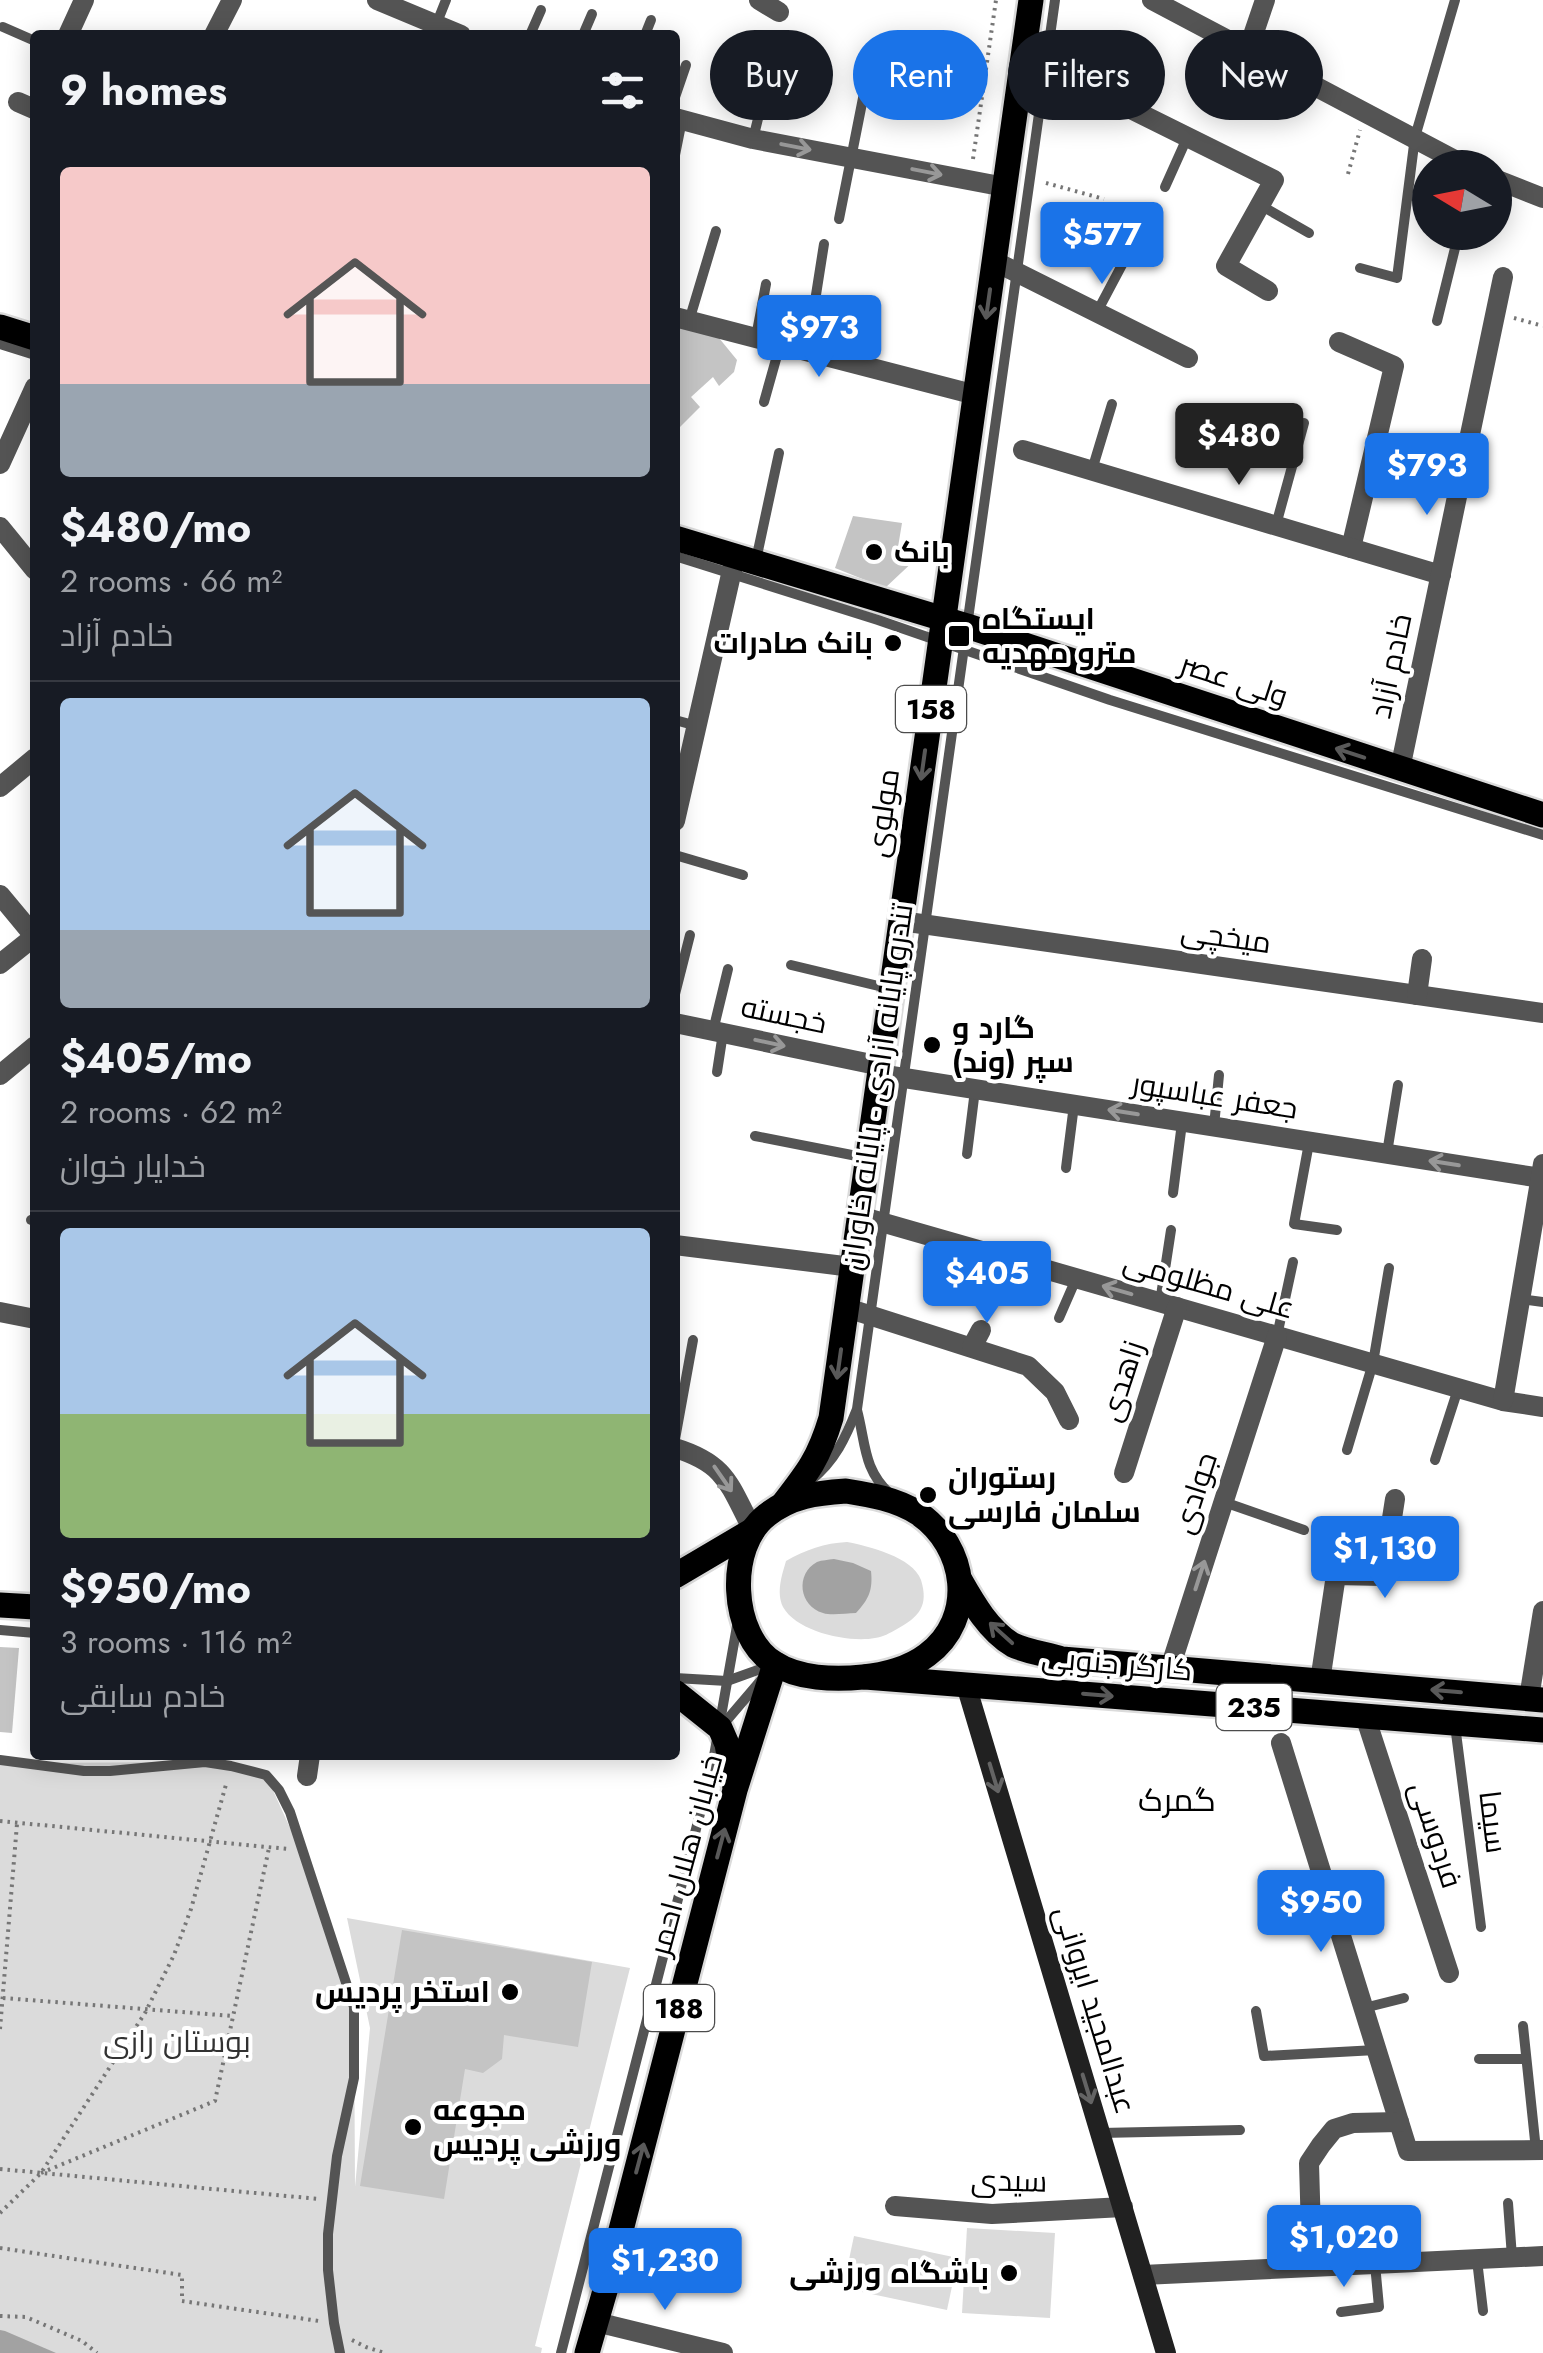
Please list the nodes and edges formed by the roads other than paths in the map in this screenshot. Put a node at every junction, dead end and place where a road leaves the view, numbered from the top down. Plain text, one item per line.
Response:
1 (84, 0) edge
2 (232, 0) edge
3 (377, 0) edge
4 (446, 0) edge
5 (759, 0) edge
6 (1031, 0) edge
7 (1055, 0) edge
8 (1152, 0) edge
9 (1264, 0) edge
10 (1455, 0) edge
11 (541, 10) dead end
12 (779, 12) dead end
13 (592, 14) dead end
14 (651, 20) dead end
15 (436, 25) junction
16 (3, 27) dead end
17 (70, 30) edge
18 (217, 30) edge
19 (448, 30) edge
20 (532, 30) edge
21 (585, 30) edge
22 (647, 30) edge
23 (1032, 30) edge
24 (1045, 30) edge
25 (1210, 30) edge
26 (1254, 30) edge
27 (30, 39) edge
28 (686, 65) dead end
29 (680, 82) edge
30 (1323, 89) edge
31 (680, 120) edge
32 (758, 120) edge
33 (858, 120) edge
34 (1020, 120) edge
35 (1032, 120) edge
36 (1154, 120) edge
37 (1188, 137) junction
38 (753, 138) junction
39 (1415, 138) junction
40 (1437, 150) edge
41 (850, 158) junction
42 (1512, 186) edge
43 (1004, 187) junction
44 (1165, 187) dead end
45 (1543, 198) edge
46 (1260, 205) junction
47 (839, 219) dead end
48 (716, 231) dead end
49 (1309, 233) dead end
50 (824, 244) dead end
51 (1454, 250) edge
52 (1122, 263) dead end
53 (1006, 266) junction
54 (1360, 268) dead end
55 (1503, 277) dead end
56 (766, 284) dead end
57 (1268, 292) dead end
58 (1097, 312) junction
59 (682, 319) edge
60 (1438, 321) dead end
61 (0, 327) edge
62 (30, 336) edge
63 (756, 338) junction
64 (1338, 342) dead end
65 (0, 344) edge
66 (780, 344) junction
67 (807, 352) junction
68 (30, 353) edge
69 (1188, 358) dead end
70 (976, 395) junction
71 (30, 398) edge
72 (764, 402) dead end
73 (1112, 404) dead end
74 (1304, 423) dead end
75 (1023, 450) dead end
76 (779, 454) dead end
77 (0, 464) edge
78 (1092, 470) junction
79 (1275, 526) junction
80 (0, 528) edge
81 (680, 540) edge
82 (1351, 548) junction
83 (680, 557) edge
84 (30, 564) edge
85 (740, 565) junction
86 (1441, 575) junction
87 (954, 634) junction
88 (680, 721) edge
89 (697, 726) junction
90 (30, 762) edge
91 (1400, 769) junction
92 (0, 787) edge
93 (680, 799) edge
94 (1543, 815) edge
95 (1543, 835) edge
96 (680, 857) edge
97 (744, 875) dead end
98 (0, 895) edge
99 (913, 923) junction
100 (30, 931) edge
101 (690, 936) dead end
102 (30, 941) edge
103 (1422, 959) dead end
104 (0, 964) edge
105 (791, 965) dead end
106 (728, 970) dead end
107 (680, 975) edge
108 (892, 989) junction
109 (1417, 995) junction
110 (1543, 1013) edge
111 (680, 1023) edge
112 (718, 1032) junction
113 (30, 1050) edge
114 (716, 1072) dead end
115 (888, 1073) junction
116 (0, 1075) edge
117 (1220, 1075) dead end
118 (1398, 1085) dead end
119 (976, 1089) junction
120 (1074, 1104) junction
121 (1182, 1122) junction
122 (1214, 1126) junction
123 (755, 1136) dead end
124 (1310, 1142) junction
125 (967, 1154) dead end
126 (1387, 1154) junction
127 (868, 1158) junction
128 (1066, 1168) dead end
129 (1542, 1171) edge
130 (1173, 1193) dead end
131 (872, 1219) junction
132 (1171, 1230) dead end
133 (1337, 1230) dead end
134 (680, 1245) edge
135 (1293, 1262) dead end
136 (852, 1267) junction
137 (1390, 1268) dead end
138 (1076, 1278) junction
139 (1520, 1299) junction
140 (1543, 1302) edge
141 (1168, 1305) junction
142 (858, 1311) junction
143 (0, 1312) edge
144 (30, 1318) edge
145 (1059, 1318) dead end
146 (1278, 1336) junction
147 (693, 1340) dead end
148 (1373, 1364) junction
149 (1458, 1388) junction
150 (1503, 1401) junction
151 (1543, 1407) edge
152 (857, 1409) junction
153 (680, 1412) edge
154 (1068, 1420) dead end
155 (680, 1449) edge
156 (1347, 1450) dead end
157 (1435, 1460) dead end
158 (1124, 1474) dead end
159 (1395, 1499) dead end
160 (1224, 1502) junction
161 (900, 1503) junction
162 (783, 1504) junction
163 (753, 1530) junction
164 (1304, 1530) dead end
165 (1388, 1542) junction
166 (1440, 1550) dead end
167 (680, 1573) edge
168 (960, 1580) junction
169 (0, 1605) edge
170 (740, 1606) junction
171 (30, 1607) edge
172 (1543, 1611) edge
173 (0, 1630) edge
174 (30, 1633) edge
175 (775, 1664) junction
176 (1170, 1668) junction
177 (866, 1677) junction
178 (680, 1678) edge
179 (1320, 1681) junction
180 (727, 1682) junction
181 (966, 1684) junction
182 (680, 1696) edge
183 (1536, 1699) edge
184 (1365, 1716) junction
185 (1455, 1723) junction
186 (720, 1728) junction
187 (1543, 1730) edge
188 (1281, 1743) dead end
189 (0, 1760) edge
190 (735, 1790) junction
191 (1481, 1927) dead end
192 (1449, 1973) dead end
193 (1404, 1998) dead end
194 (1364, 2008) junction
195 (1256, 2012) dead end
196 (1523, 2026) dead end
197 (1377, 2050) junction
198 (1479, 2059) dead end
199 (1526, 2059) junction
200 (1400, 2122) junction
201 (1240, 2130) dead end
202 (1100, 2133) junction
203 (1540, 2150) edge
204 (1508, 2203) dead end
205 (896, 2206) dead end
206 (1123, 2208) junction
207 (1543, 2256) edge
208 (1512, 2257) junction
209 (1477, 2259) junction
210 (1375, 2264) junction
211 (1312, 2266) junction
212 (1143, 2275) junction
213 (1483, 2311) dead end
214 (1340, 2312) dead end
215 (596, 2322) junction
216 (340, 2353) edge
217 (560, 2353) edge
218 (587, 2353) edge
219 (723, 2353) edge
220 (1166, 2353) edge

1 - 17 street
2 - 18 street
3 - 15 street
4 - 15 lane
5 - 12 street
6 - 23 main road, مولوی / 158
7 - 24 lane
8 - 25 street
9 - 26 street
10 - 39 lane
11 - 20 lane
13 - 21 lane
14 - 22 lane
15 - 19 street
16 - 27 lane
28 - 29 lane
30 - 39 street
31 - 38 street
32 - 38 lane
33 - 41 lane
34 - 43 main road, مولوی / 158
35 - 53 lane
36 - 37 street
37 - 44 lane
37 - 46 street
38 -> 41 street
39 - 40 street
39 - 54 lane
41 -> 43 street
41 - 47 lane
42 - 45 street
43 - 53 main road, مولوی / 158
46 - 49 lane
46 - 57 street
48 - 59 lane
50 - 67 lane
51 - 60 lane
52 - 58 lane
53 - 58 street
53 -> 70 main road, مولوی / 158
53 - 87 lane
55 - 86 street, خادم آزاد
56 - 63 lane
58 - 69 street
59 - 63 street
61 - 62 main road
63 - 66 street
64 - 82 street
65 - 68 lane
66 - 67 street
66 - 72 lane
67 - 70 street
70 - 87 main road, مولوی / 158
71 - 77 street
73 - 78 lane
74 - 79 lane
75 - 78 street
76 - 85 lane
78 - 79 street
79 - 82 street
80 - 84 street
81 - 85 main road, ولی عصر
82 - 86 street
83 - 85 lane
85 - 87 main road, ولی عصر
85 - 89 street
86 - 91 street, خادم آزاد
91 -> 87 main road, ولی عصر
87 - 95 lane
87 - 99 main road, مولوی / 158
88 - 89 lane
89 - 93 street
90 - 92 street
91 - 94 main road, ولی عصر
96 - 97 lane
98 - 100 street
99 - 108 main road, مولوی / 158
99 - 109 street, میخچی
99 - 115 lane, تندرو پایانه آزادی - پایانه خاوران
101 - 107 lane
102 - 104 street
103 - 109 street
105 - 108 lane
106 - 112 lane
108 - 115 main road, مولوی / 158
109 - 110 street, میخچی
111 - 112 street, خجسته
112 - 114 lane
112 -> 115 street, خجسته
113 - 116 street
115 - 119 street, جعفر عباسپور
115 - 127 main road, مولوی / 158
115 - 131 lane, تندرو پایانه آزادی - پایانه خاوران
117 - 122 lane
118 - 126 lane
119 - 120 street, جعفر عباسپور
119 - 125 lane
121 -> 120 street, جعفر عباسپور
120 - 128 lane
121 - 122 street, جعفر عباسپور
121 - 130 lane
122 - 124 street, جعفر عباسپور
123 - 127 lane
124 - 126 street, جعفر عباسپور
124 - 133 lane
129 -> 126 street, جعفر عباسپور
127 - 131 main road, مولوی / 158
129 - 139 street
131 - 136 main road, مولوی / 158
131 - 138 street, علی مظلومی
131 - 142 lane, تندرو پایانه آزادی - پایانه خاوران
132 - 141 lane
134 - 136 street
135 - 146 lane
136 - 142 main road, مولوی / 158
137 - 148 lane
141 -> 138 street, علی مظلومی
138 - 145 lane
139 - 140 lane
139 - 150 street
141 - 146 street, علی مظلومی
141 - 158 street, زاهدی
142 - 152 lane, تندرو پایانه آزادی - پایانه خاوران
142 - 154 street
142 -> 162 main road, مولوی / 158
143 - 144 street
146 - 148 street, علی مظلومی
146 - 160 street, جوادی
147 - 153 lane
148 - 149 street, علی مظلومی
148 - 156 lane
149 - 150 street, علی مظلومی
149 - 157 lane
150 - 151 street, علی مظلومی
152 - 161 lane
152 - 162 lane
155 -> 163 street
159 - 165 street
160 - 164 lane
176 -> 160 street, جوادی
161 - 162 main road
161 - 168 main road
162 - 163 main road
163 - 167 main road
163 - 170 main road
165 - 166 lane
165 - 179 street
176 -> 168 main road, کارگر جنوبی / 235
168 - 177 main road
169 - 171 main road
170 - 175 main road
170 - 180 lane
172 - 183 street
173 - 174 lane
175 - 177 main road
175 - 180 lane
175 - 186 lane
175 - 190 main road, خیابان هلال احمر / 188
176 - 179 main road, کارگر جنوبی / 235
177 - 181 main road, کارگر جنوبی / 235
178 - 180 lane
183 -> 179 main road, کارگر جنوبی / 235
180 - 186 lane
181 -> 184 main road, کارگر جنوبی / 235
181 -> 202 main road, عبدالمجید ایروانی
182 - 186 main road
184 - 185 main road, کارگر جنوبی / 235
184 - 192 street, فردوسی
185 - 187 main road, کارگر جنوبی / 235
185 - 191 lane, سیما
186 - 190 main road
186 - 217 lane
188 - 194 street
189 - 216 lane
215 -> 190 main road, خیابان هلال احمر / 188
193 - 194 lane
194 - 197 street
195 - 197 lane
196 - 199 lane
197 - 200 street
198 - 199 lane
199 - 203 lane
200 - 203 street
200 - 211 street
201 - 202 lane
202 - 206 main road, عبدالمجید ایروانی
204 - 208 lane
205 - 206 street, سیدی
206 - 212 main road, عبدالمجید ایروانی
207 - 208 street
208 - 209 street
209 - 210 street
209 - 213 lane
210 - 211 street
210 - 214 lane
211 - 212 street
212 - 220 main road, عبدالمجید ایروانی
215 - 218 main road, خیابان هلال احمر / 188
215 - 219 street

